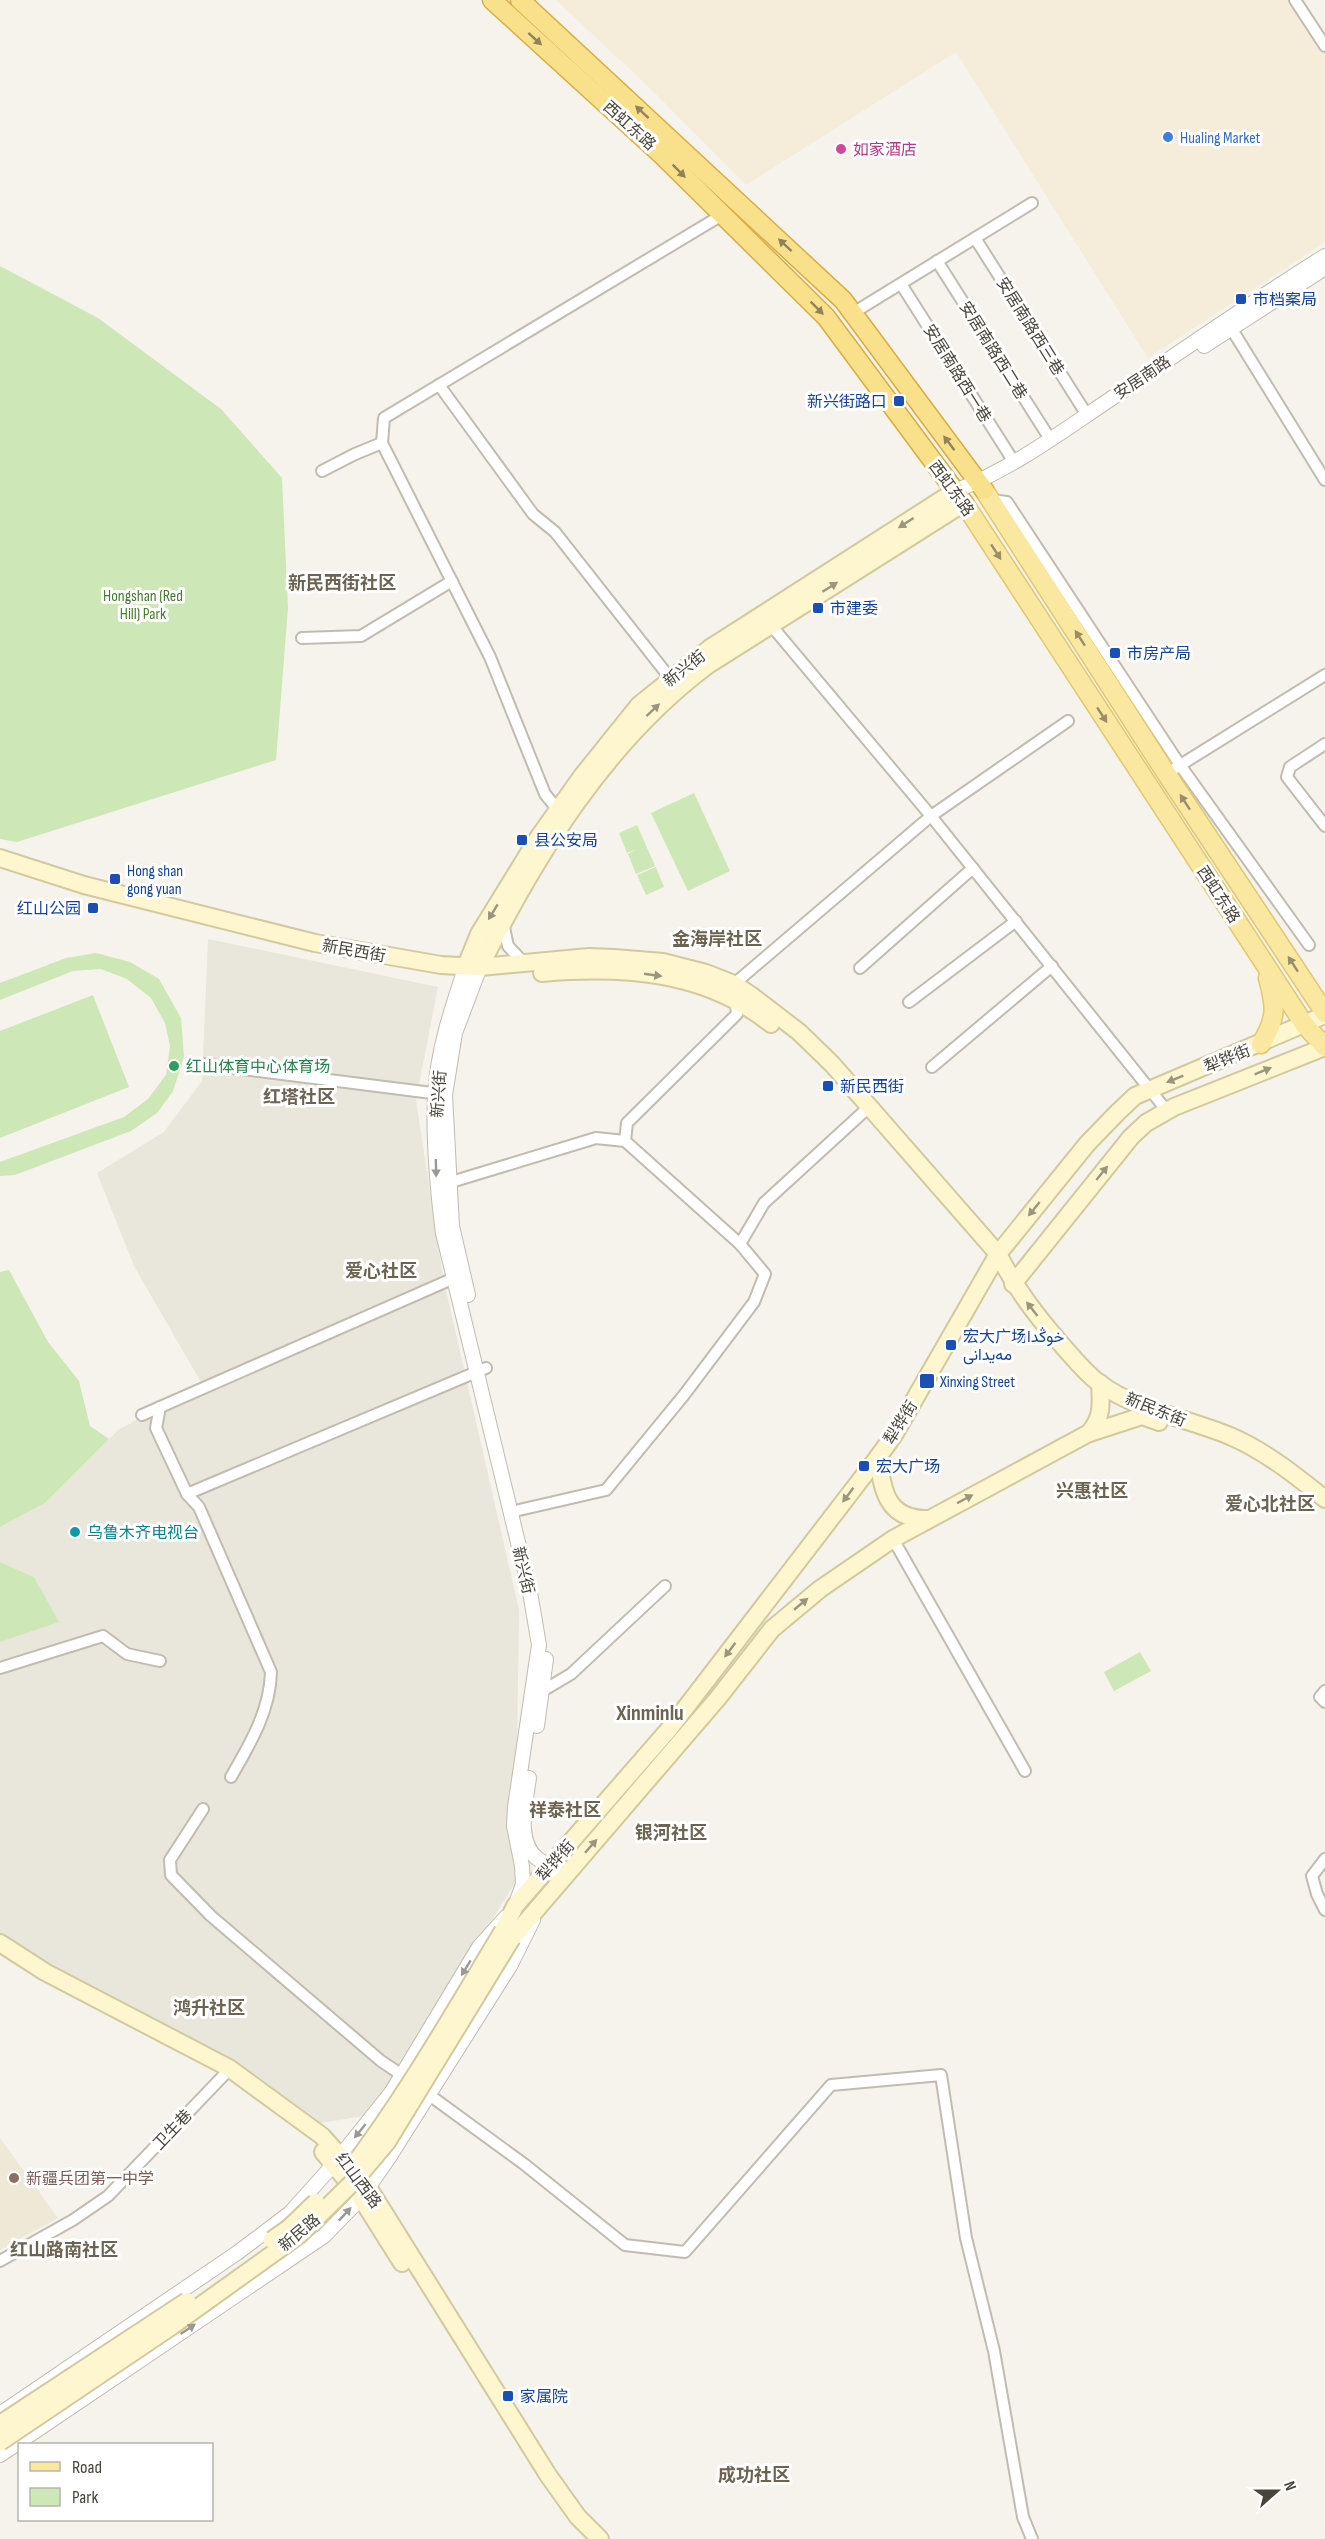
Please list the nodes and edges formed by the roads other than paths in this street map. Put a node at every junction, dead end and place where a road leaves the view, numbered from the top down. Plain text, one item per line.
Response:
1 (479, 0) edge
2 (520, 0) edge
3 (1296, 0) edge
4 (498, 6) edge
5 (1325, 46) edge
6 (1032, 203) dead end
7 (722, 215) junction
8 (975, 238) junction
9 (1325, 256) edge
10 (937, 261) junction
11 (1325, 268) edge
12 (901, 284) junction
13 (853, 313) junction
14 (1231, 328) junction
15 (439, 385) junction
16 (1087, 415) junction
17 (1050, 439) junction
18 (382, 443) junction
19 (1014, 462) junction
20 (322, 471) dead end
21 (1325, 480) edge
22 (984, 490) junction
23 (959, 497) junction
24 (452, 581) junction
25 (770, 624) junction
26 (302, 638) dead end
27 (1325, 675) edge
28 (670, 678) junction
29 (1068, 721) dead end
30 (1325, 744) edge
31 (1173, 769) junction
32 (558, 810) junction
33 (931, 816) junction
34 (1325, 826) edge
35 (0, 858) edge
36 (0, 866) edge
37 (973, 868) junction
38 (1016, 921) junction
39 (503, 922) junction
40 (1309, 945) dead end
41 (1263, 962) junction
42 (524, 963) junction
43 (1052, 966) junction
44 (860, 968) dead end
45 (471, 971) junction
46 (734, 992) junction
47 (909, 1002) dead end
48 (1325, 1014) edge
49 (1304, 1024) junction
50 (1261, 1044) junction
51 (1325, 1047) edge
52 (202, 1064) dead end
53 (932, 1067) dead end
54 (1151, 1089) junction
55 (440, 1094) junction
56 (866, 1110) junction
57 (1167, 1111) junction
58 (625, 1141) junction
59 (448, 1183) junction
60 (740, 1244) junction
61 (995, 1259) junction
62 (458, 1276) junction
63 (1013, 1284) junction
64 (482, 1370) junction
65 (1100, 1383) junction
66 (160, 1407) junction
67 (142, 1415) dead end
68 (1089, 1433) junction
69 (878, 1456) junction
70 (187, 1494) junction
71 (1325, 1499) edge
72 (1325, 1507) edge
73 (519, 1510) junction
74 (930, 1519) junction
75 (893, 1539) junction
76 (665, 1586) dead end
77 (160, 1661) dead end
78 (0, 1668) edge
79 (544, 1690) junction
80 (1325, 1691) edge
81 (1325, 1702) edge
82 (1025, 1771) dead end
83 (231, 1777) dead end
84 (203, 1809) dead end
85 (1325, 1859) edge
86 (550, 1865) junction
87 (565, 1877) junction
88 (515, 1906) junction
89 (540, 1906) junction
90 (1325, 1911) edge
91 (508, 1935) junction
92 (0, 1943) edge
93 (0, 1953) edge
94 (224, 2074) junction
95 (402, 2075) junction
96 (428, 2094) junction
97 (338, 2159) junction
98 (364, 2193) junction
99 (0, 2261) edge
100 (0, 2414) edge
101 (0, 2424) edge
102 (0, 2442) edge
103 (0, 2455) edge
104 (584, 2539) edge
105 (600, 2539) edge
106 (1032, 2539) edge

1 - 4 street
13 -> 2 highway, 西虹东路
3 - 5 street
4 -> 7 highway, 西虹东路
6 - 8 street
7 - 15 street
7 -> 23 highway, 西虹东路
8 - 10 street
8 - 16 street, 安居南路西三巷
9 - 16 street, 安居南路
10 - 12 street
10 - 17 street, 安居南路西二巷
11 - 14 street, 安居南路
12 - 13 street
12 - 19 street, 安居南路西一巷
22 -> 13 highway, 西虹东路
14 - 21 street
14 - 22 street, 安居南路
15 - 18 street
15 - 28 street
16 - 17 street, 安居南路
17 - 19 street, 安居南路
18 - 20 street
18 - 24 street
19 - 22 street, 安居南路
22 - 23 street, 安居南路
22 - 31 main road, 西虹东路
25 -> 23 main road, 新兴街
23 -> 28 main road, 新兴街
23 -> 41 main road, 西虹东路
24 - 26 street
24 - 32 street
25 - 33 street
39 -> 25 main road, 新兴街
27 - 31 street
28 - 32 main road, 新兴街
29 - 33 street
30 - 34 street
31 - 40 street
48 -> 31 main road, 西虹东路
32 -> 45 main road, 新兴街
33 - 37 street
33 - 46 street
35 - 45 main road, 新民西街
36 - 45 main road, 新民西街
37 - 38 street
37 - 44 street
38 - 43 street
38 - 47 street
39 - 42 street
39 - 45 main road, 新兴街
41 - 49 main road, 西虹东路
41 - 50 main road
42 - 45 main road, 新民西街
42 - 46 main road, 新民西街
43 - 53 street
43 - 54 street
45 -> 46 main road, 新民西街
45 - 55 street, 新兴街
46 - 56 main road, 新民西街
46 - 58 street
48 - 49 main road, 犁铧街
49 - 50 main road, 犁铧街
49 - 51 main road, 西虹东路
50 -> 54 main road, 犁铧街
57 -> 51 main road, 犁铧街
52 - 55 street
54 - 57 street
54 -> 61 main road, 犁铧街
55 - 59 street, 新兴街
55 -> 62 street, 新兴街
56 - 60 street
56 - 61 main road, 新民西街
63 -> 57 main road, 犁铧街
58 - 59 street
58 - 60 street
59 - 62 street, 新兴街
60 - 73 street
61 - 63 main road, 新民西街
61 - 69 main road, 犁铧街
62 - 64 street, 新兴街
62 - 66 street
65 -> 63 main road, 新民东街
64 - 70 street
64 - 73 street, 新兴街
64 - 88 street, 新兴街
65 - 68 main road
65 - 71 main road, 新民东街
66 - 67 street
66 - 70 street
68 - 72 main road, 新民东街
74 -> 68 main road, 犁铧街
69 - 74 main road
69 -> 86 main road, 犁铧街
70 - 83 street
73 - 79 street, 新兴街
74 - 75 main road, 犁铧街
75 - 82 street
87 -> 75 main road, 犁铧街
76 - 79 street
77 - 78 street
79 - 86 street, 新兴街
80 - 81 street
84 - 95 street
85 - 90 street
86 - 87 street, 新兴街
86 - 88 main road, 犁铧街
87 - 89 main road, 犁铧街
88 - 91 main road, 犁铧街
88 -> 95 street
89 - 91 main road, 犁铧街
89 - 96 street
91 - 101 main road, 新民路, bridge
91 - 102 main road, 新民路, bridge
92 - 97 main road, 红山西路
93 - 94 main road, 红山西路
94 - 97 main road, 红山西路
94 - 99 street, 卫生巷
95 -> 97 street
96 - 98 street
96 - 106 street
97 - 98 main road, 红山西路
97 - 100 street
103 -> 98 street
98 - 104 main road, 红山西路
98 - 105 main road, 红山西路

